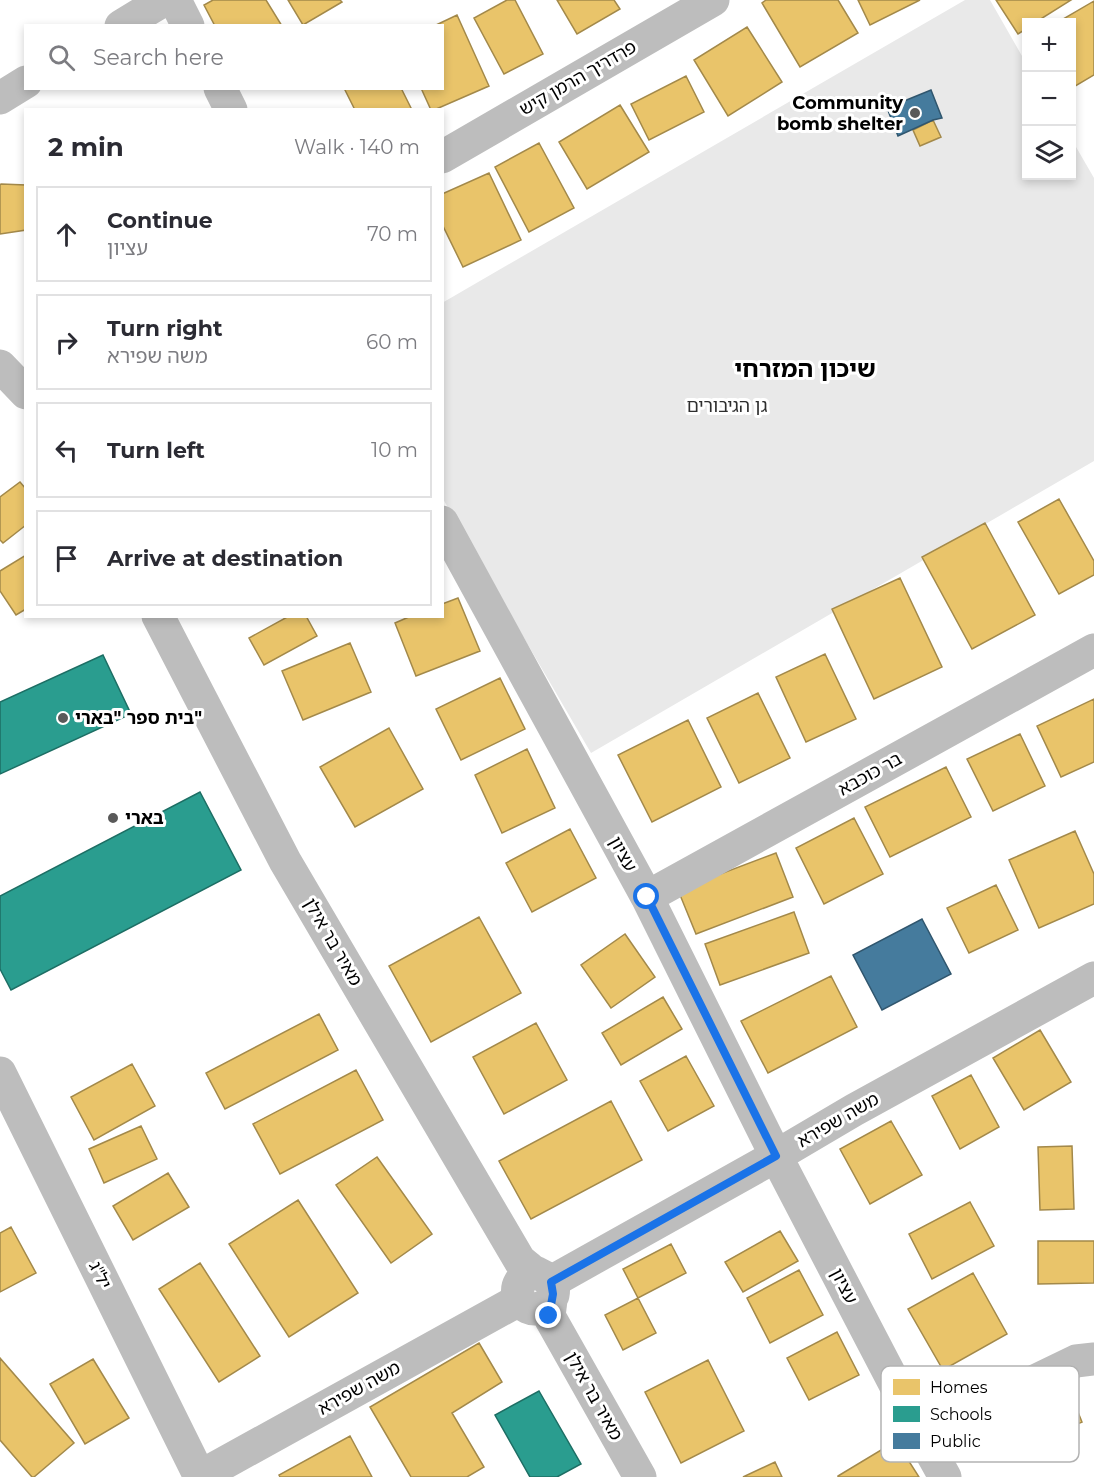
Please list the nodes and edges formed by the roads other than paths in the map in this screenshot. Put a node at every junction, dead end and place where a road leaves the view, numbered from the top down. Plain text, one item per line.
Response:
1 (164, 0) edge
2 (175, 0) edge
3 (713, 0) edge
4 (124, 24) edge
5 (187, 24) edge
6 (24, 83) edge
7 (221, 90) edge
8 (0, 98) edge
9 (230, 108) edge
10 (444, 156) edge
11 (0, 366) edge
12 (24, 391) edge
13 (444, 526) edge
14 (159, 618) edge
15 (1094, 650) edge
16 (647, 897) junction
17 (1094, 978) edge
18 (0, 1073) edge
19 (776, 1156) junction
20 (535, 1290) junction
21 (1094, 1359) edge
22 (886, 1366) edge
23 (1066, 1366) edge
24 (937, 1462) edge
25 (199, 1477) edge
26 (640, 1477) edge
27 (945, 1477) edge

1 - 4 street
2 - 5 street
3 - 10 street, פרדריך הרמן קיש
6 - 8 street
7 - 9 street
11 - 12 street
13 - 16 street, עציון
14 - 20 street, מאיר בר אילן
15 - 16 street, בר כוכבא
16 - 19 street, עציון
17 - 19 street, משה שפירא
18 - 25 street, יל"ג
19 - 20 street, משה שפירא
19 - 22 street, עציון
20 - 25 street, משה שפירא
20 - 26 street, מאיר בר אילן
21 - 23 street
24 - 27 street, עציון

